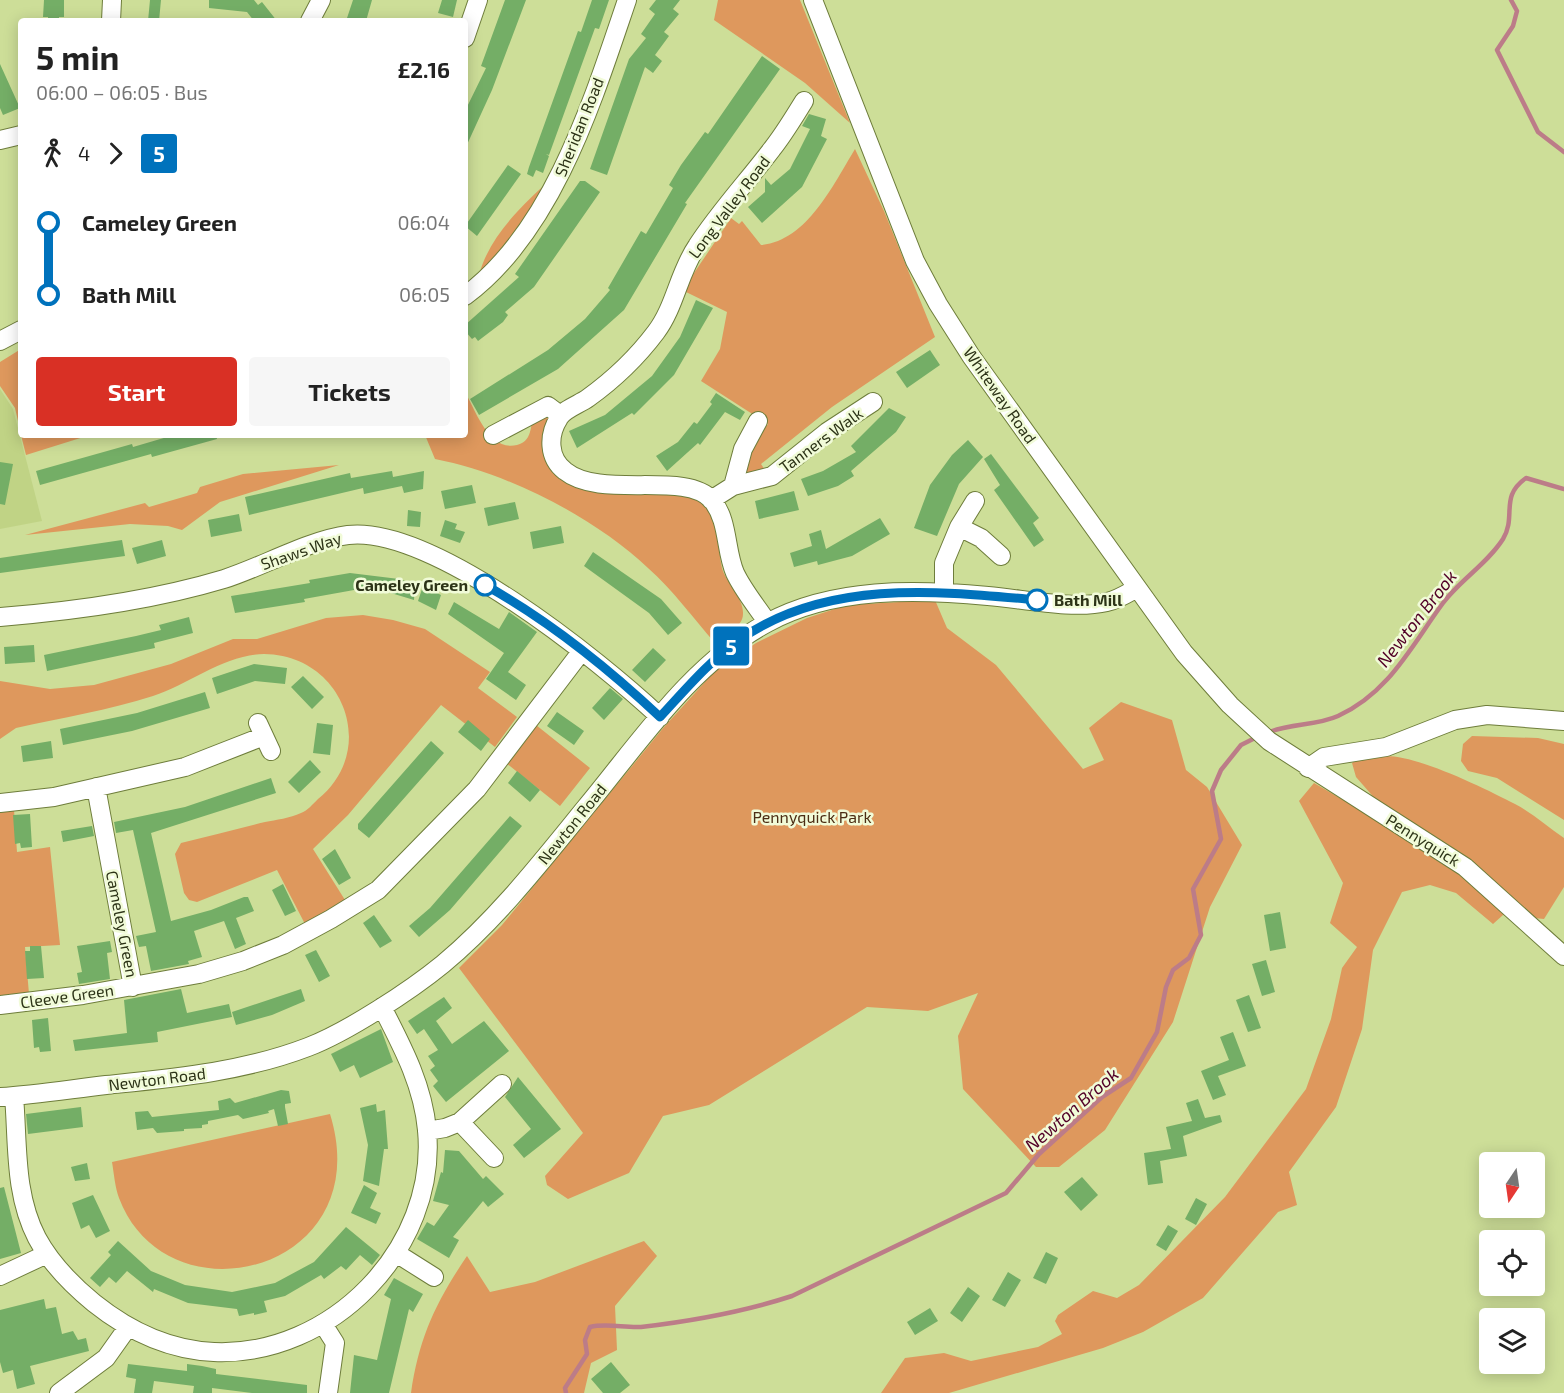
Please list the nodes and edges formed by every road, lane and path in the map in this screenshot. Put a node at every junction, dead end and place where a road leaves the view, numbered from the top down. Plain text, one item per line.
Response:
1 (112, 0) edge
2 (321, 0) edge
3 (478, 0) edge
4 (627, 0) edge
5 (813, 0) edge
6 (111, 18) edge
7 (312, 18) edge
8 (468, 29) edge
9 (804, 100) dead end
10 (18, 136) edge
11 (0, 140) edge
12 (468, 293) edge
13 (18, 332) edge
14 (0, 341) edge
15 (873, 402) dead end
16 (560, 415) junction
17 (758, 421) dead end
18 (493, 435) dead end
19 (733, 486) junction
20 (711, 500) junction
21 (975, 501) dead end
22 (959, 527) junction
23 (1001, 556) dead end
24 (1137, 588) junction
25 (944, 592) junction
26 (0, 617) edge
27 (767, 622) junction
28 (581, 652) junction
29 (660, 717) junction
30 (1564, 721) edge
31 (264, 737) dead end
32 (1269, 741) joint
33 (1308, 768) junction
34 (96, 787) junction
35 (0, 803) edge
36 (1564, 957) edge
37 (134, 987) junction
38 (0, 1005) edge
39 (382, 1007) junction
40 (502, 1084) dead end
41 (7, 1096) edge
42 (460, 1122) junction
43 (427, 1131) junction
44 (494, 1158) dead end
45 (396, 1253) junction
46 (47, 1254) junction
47 (0, 1276) edge
48 (434, 1277) dead end
49 (323, 1324) junction
50 (128, 1327) junction
51 (59, 1393) edge
52 (328, 1393) edge

1 - 6 street
2 - 7 street
3 - 8 street
4 - 12 street, Sheridan Road
5 - 24 street, Whiteway Road
9 - 16 street, Long Valley Road
10 - 11 street
13 - 14 street
15 - 19 street, Tanners Walk
16 - 18 street
16 - 20 street
17 - 19 street
19 - 20 street, Tanners Walk
20 - 27 street
21 - 22 street
22 - 23 street
22 - 25 street
24 - 25 street, Newton Road
24 - 32 street, Whiteway Road
25 - 27 street, Newton Road
26 - 28 street, Shaws Way
27 - 29 street, Newton Road
28 - 29 street, Shaws Way
28 - 37 street, Cameley Green
29 - 39 street, Newton Road
30 - 33 street
31 - 34 street
32 - 33 street, Pennyquick
33 - 36 street, Pennyquick
34 - 35 street
34 - 37 street, Cameley Green
37 - 38 street, Cleeve Green
39 - 41 street, Newton Road
39 - 43 street
40 - 42 street
41 - 46 street
42 - 43 street
42 - 44 street
43 - 45 street
45 - 48 street
45 - 49 street
46 - 47 street
46 - 50 street
49 - 50 street
49 - 52 street
50 - 51 street

